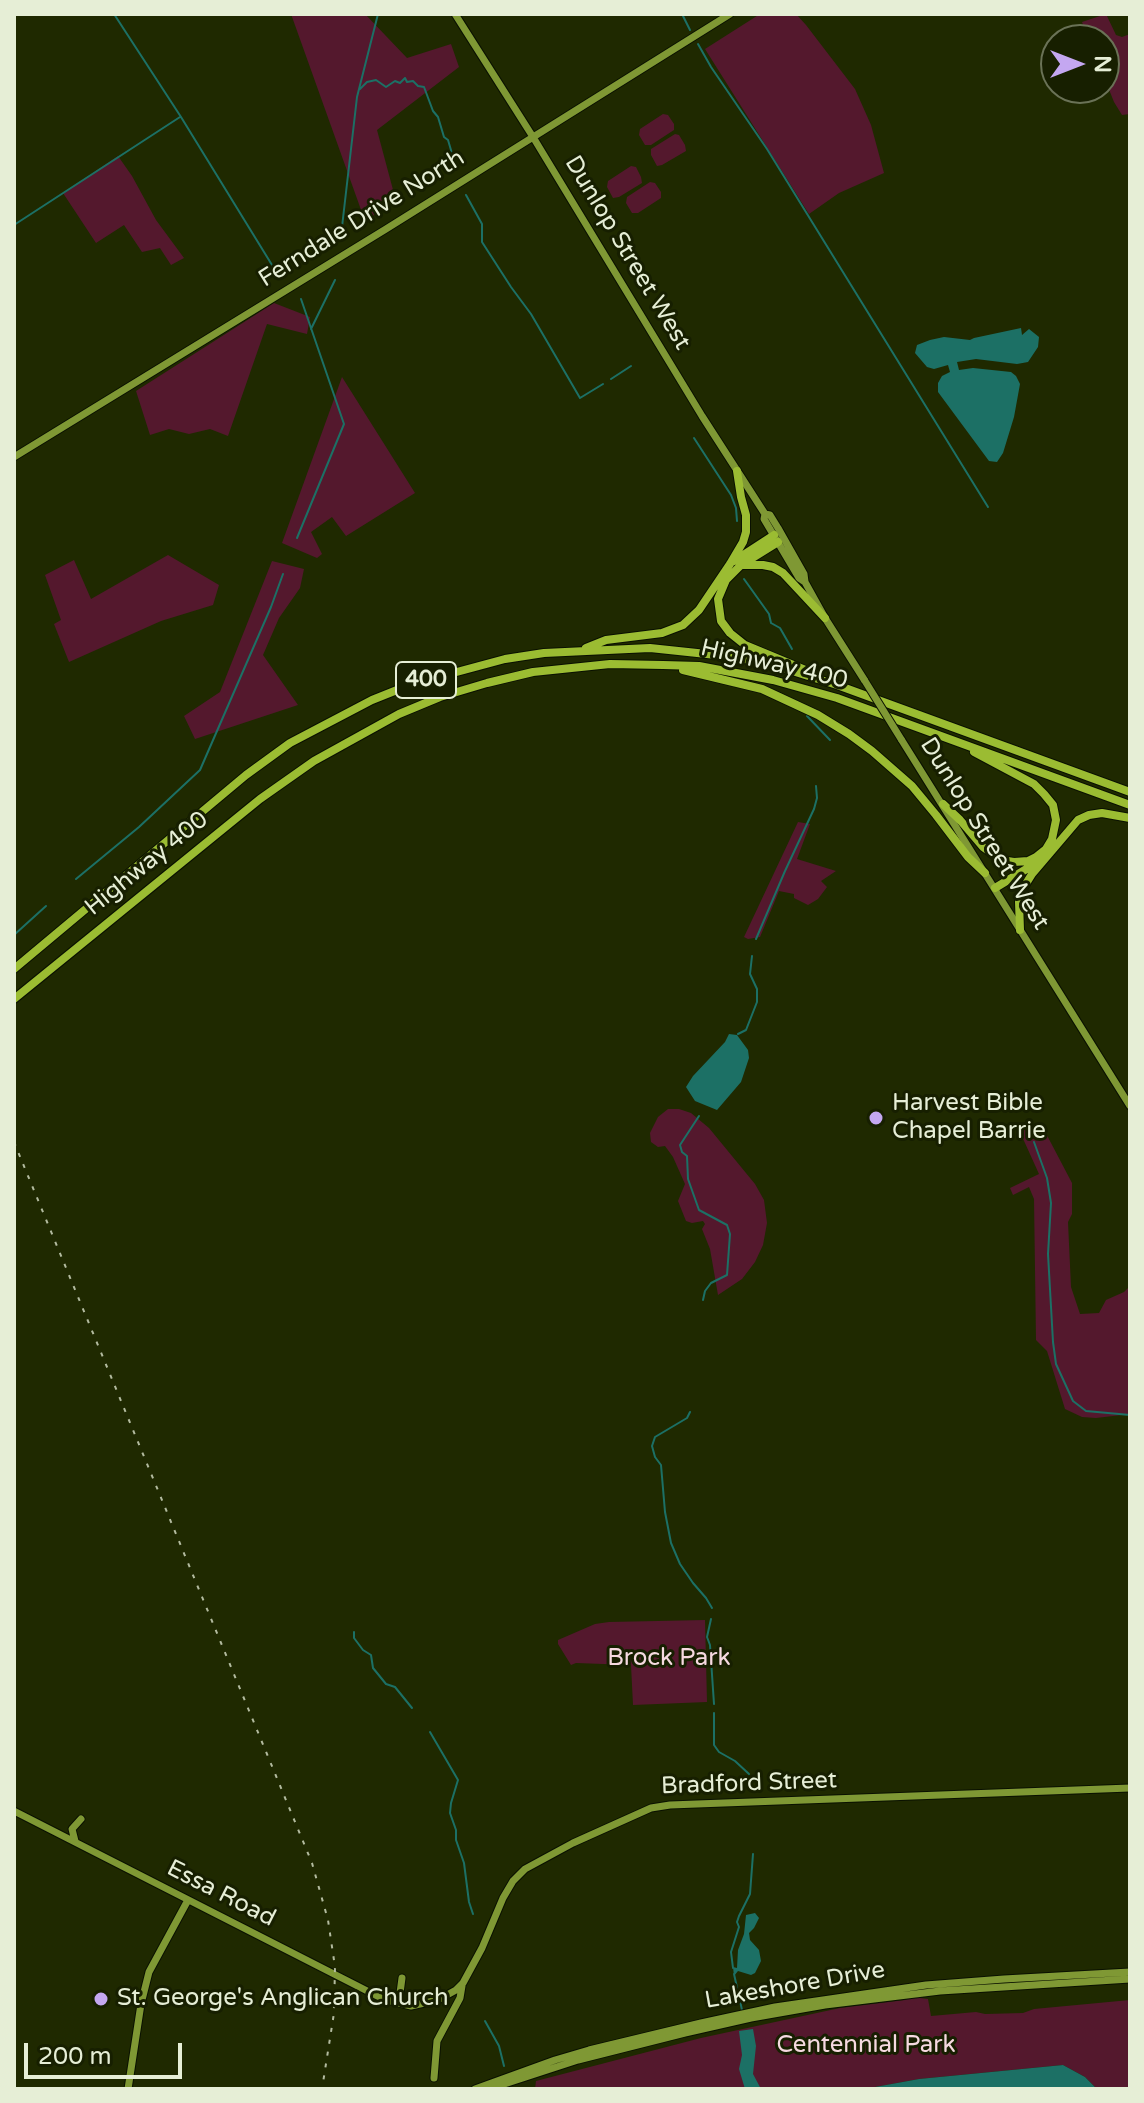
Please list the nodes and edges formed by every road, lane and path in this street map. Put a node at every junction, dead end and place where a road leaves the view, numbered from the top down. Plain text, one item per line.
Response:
1 (455, 14) edge
2 (730, 14) edge
3 (533, 137) junction
4 (14, 457) edge
5 (737, 471) junction
6 (779, 537) junction
7 (730, 564) junction
8 (741, 565) junction
9 (825, 618) junction
10 (582, 650) junction
11 (663, 665) junction
12 (837, 685) junction
13 (952, 740) junction
14 (1130, 792) edge
15 (943, 804) junction
16 (1130, 805) edge
17 (1130, 818) edge
18 (1046, 857) junction
19 (985, 873) junction
20 (995, 888) junction
21 (1020, 930) junction
22 (14, 969) edge
23 (14, 999) edge
24 (1130, 1106) edge
25 (1130, 1788) edge
26 (14, 1811) edge
27 (81, 1819) dead end
28 (76, 1843) junction
29 (188, 1900) junction
30 (1130, 1972) edge
31 (402, 1978) dead end
32 (1130, 1979) edge
33 (463, 1983) junction
34 (383, 1999) junction
35 (751, 2015) junction
36 (434, 2078) dead end
37 (507, 2079) junction
38 (128, 2089) edge
39 (475, 2089) edge
40 (489, 2089) edge

1 - 3 main road, Dunlop Street West
2 - 3 main road, Ferndale Drive North
3 - 4 main road, Ferndale Drive North
3 - 5 main road, Dunlop Street West
5 - 6 main road, Dunlop Street West
5 - 7 highway
6 - 7 highway
6 - 8 highway
6 - 9 main road, Dunlop Street West
7 - 10 highway
8 - 9 highway
8 - 12 highway
9 - 15 main road, Dunlop Street West, bridge
10 - 12 highway, Highway 400 / 400
10 - 22 highway, Highway 400 / 400
11 - 13 highway, Highway 400 / 400
11 - 19 highway
11 - 23 highway, Highway 400 / 400
12 - 14 highway, Highway 400 / 400
13 - 15 highway
13 - 16 highway, Highway 400 / 400
15 - 19 main road, Dunlop Street West
17 - 18 highway
18 - 20 highway
18 - 21 highway
19 - 20 main road, Dunlop Street West
20 - 21 main road, Dunlop Street West
21 - 24 main road, Dunlop Street West
25 - 33 main road, Bradford Street
26 - 28 main road, Essa Road
27 - 28 main road
28 - 29 main road, Essa Road
29 - 34 main road, Essa Road
29 - 38 main road
30 - 35 main road, Lakeshore Drive
31 - 34 main road
32 - 35 main road
33 - 34 main road, Essa Road
33 - 36 main road, Bradford Street
35 - 37 main road, Lakeshore Drive
37 - 39 main road
37 - 40 main road

